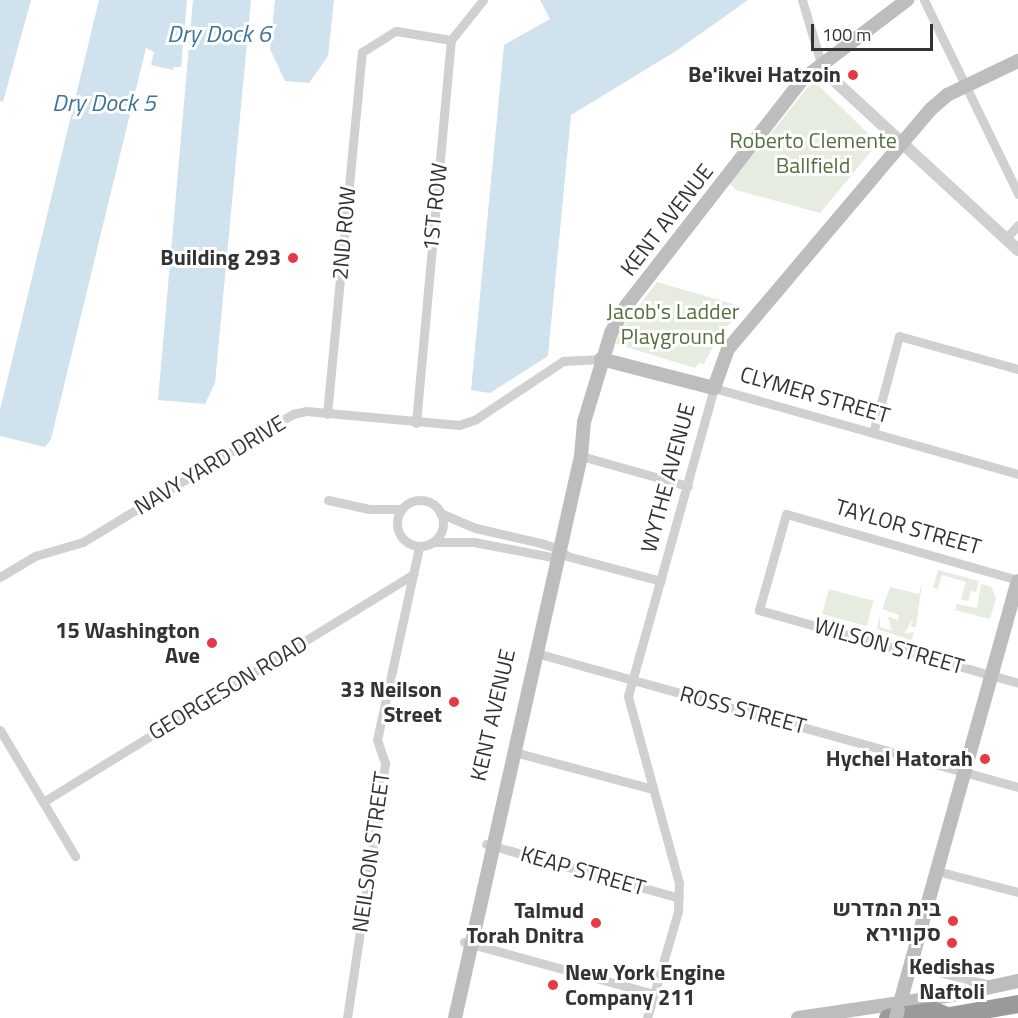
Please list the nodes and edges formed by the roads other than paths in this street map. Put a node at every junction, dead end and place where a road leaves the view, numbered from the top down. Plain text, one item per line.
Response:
1 (802, 0) edge
2 (907, 0) edge
3 (924, 0) edge
4 (480, 1) edge
5 (451, 40) junction
6 (1018, 61) edge
7 (821, 63) junction
8 (966, 86) junction
9 (900, 143) junction
10 (1018, 194) edge
11 (1018, 225) edge
12 (1006, 238) junction
13 (1018, 250) edge
14 (598, 359) junction
15 (1018, 369) edge
16 (714, 388) junction
17 (327, 414) junction
18 (584, 422) junction
19 (416, 423) junction
20 (873, 433) junction
21 (581, 456) junction
22 (1018, 474) edge
23 (688, 486) junction
24 (328, 500) dead end
25 (369, 509) junction
26 (401, 509) junction
27 (440, 513) junction
28 (397, 524) junction
29 (433, 542) junction
30 (419, 547) junction
31 (555, 553) junction
32 (413, 574) junction
33 (0, 577) edge
34 (661, 581) junction
35 (1018, 581) edge
36 (759, 610) joint
37 (536, 653) junction
38 (991, 676) junction
39 (633, 680) junction
40 (1018, 683) edge
41 (0, 730) edge
42 (514, 752) junction
43 (964, 772) junction
44 (1018, 787) edge
45 (653, 789) junction
46 (43, 802) junction
47 (490, 845) junction
48 (75, 856) dead end
49 (937, 871) junction
50 (1018, 892) edge
51 (679, 898) junction
52 (468, 943) junction
53 (910, 965) junction
54 (955, 974) junction
55 (1018, 981) edge
56 (993, 986) junction
57 (654, 994) junction
58 (954, 995) junction
59 (1018, 1005) edge
60 (895, 1012) edge
61 (943, 1017) edge
62 (347, 1018) edge
63 (447, 1018) edge
64 (455, 1018) edge
65 (647, 1018) edge
66 (798, 1018) edge

1 - 7 street
2 - 7 main road, KENT AVENUE
3 - 8 street
4 - 5 street
5 - 17 street, 2ND ROW
5 - 19 street, 1ST ROW
6 - 8 main road, WYTHE AVENUE
7 - 9 street
7 - 14 main road, KENT AVENUE
8 - 9 main road, WYTHE AVENUE
8 - 10 street
9 - 12 street
9 - 16 main road, WYTHE AVENUE
11 - 12 street
12 - 13 street
14 - 16 main road, CLYMER STREET
14 - 18 main road, KENT AVENUE
14 - 19 street, NAVY YARD DRIVE
15 - 20 street
16 - 20 street, CLYMER STREET
16 - 23 street, WYTHE AVENUE
17 - 19 street, NAVY YARD DRIVE
17 - 33 street, NAVY YARD DRIVE
18 - 21 main road, KENT AVENUE
18 - 31 main road, KENT AVENUE
20 - 22 street, CLYMER STREET
21 - 23 street
21 - 31 main road, KENT AVENUE
23 - 34 street, WYTHE AVENUE
24 - 25 street
25 - 26 street
25 - 28 street
26 - 27 street
26 - 28 street
27 - 29 street
27 - 31 street
28 - 30 street
29 - 30 street
29 - 31 street
30 - 32 street, NEILSON STREET
31 - 34 street
31 - 37 main road, KENT AVENUE
31 - 47 main road, KENT AVENUE
32 - 46 street, GEORGESON ROAD
32 - 62 street, NEILSON STREET
34 - 39 street, WYTHE AVENUE
35 - 36 street, TAYLOR STREET
35 - 38 main road
36 - 38 street, WILSON STREET
37 - 39 street, ROSS STREET
37 - 42 main road, KENT AVENUE
38 - 40 street, WILSON STREET
38 - 43 main road
39 - 43 street, ROSS STREET
39 - 45 street, WYTHE AVENUE
41 - 46 street
42 - 45 street
42 - 47 main road, KENT AVENUE
43 - 44 street, ROSS STREET
43 - 49 main road
45 - 51 street, WYTHE AVENUE
46 - 48 street
47 - 51 street, KEAP STREET
47 - 52 main road, KENT AVENUE
49 - 50 street
49 - 53 main road
51 - 57 street, WYTHE AVENUE
52 - 57 street
52 - 63 main road, KENT AVENUE
52 - 64 main road, KENT AVENUE
53 - 54 street
53 - 60 main road
54 - 56 street
54 - 58 street
55 - 56 main road
56 - 58 main road
57 - 65 street, WYTHE AVENUE
58 - 60 main road
59 - 61 highway
60 - 61 highway
60 - 66 main road

